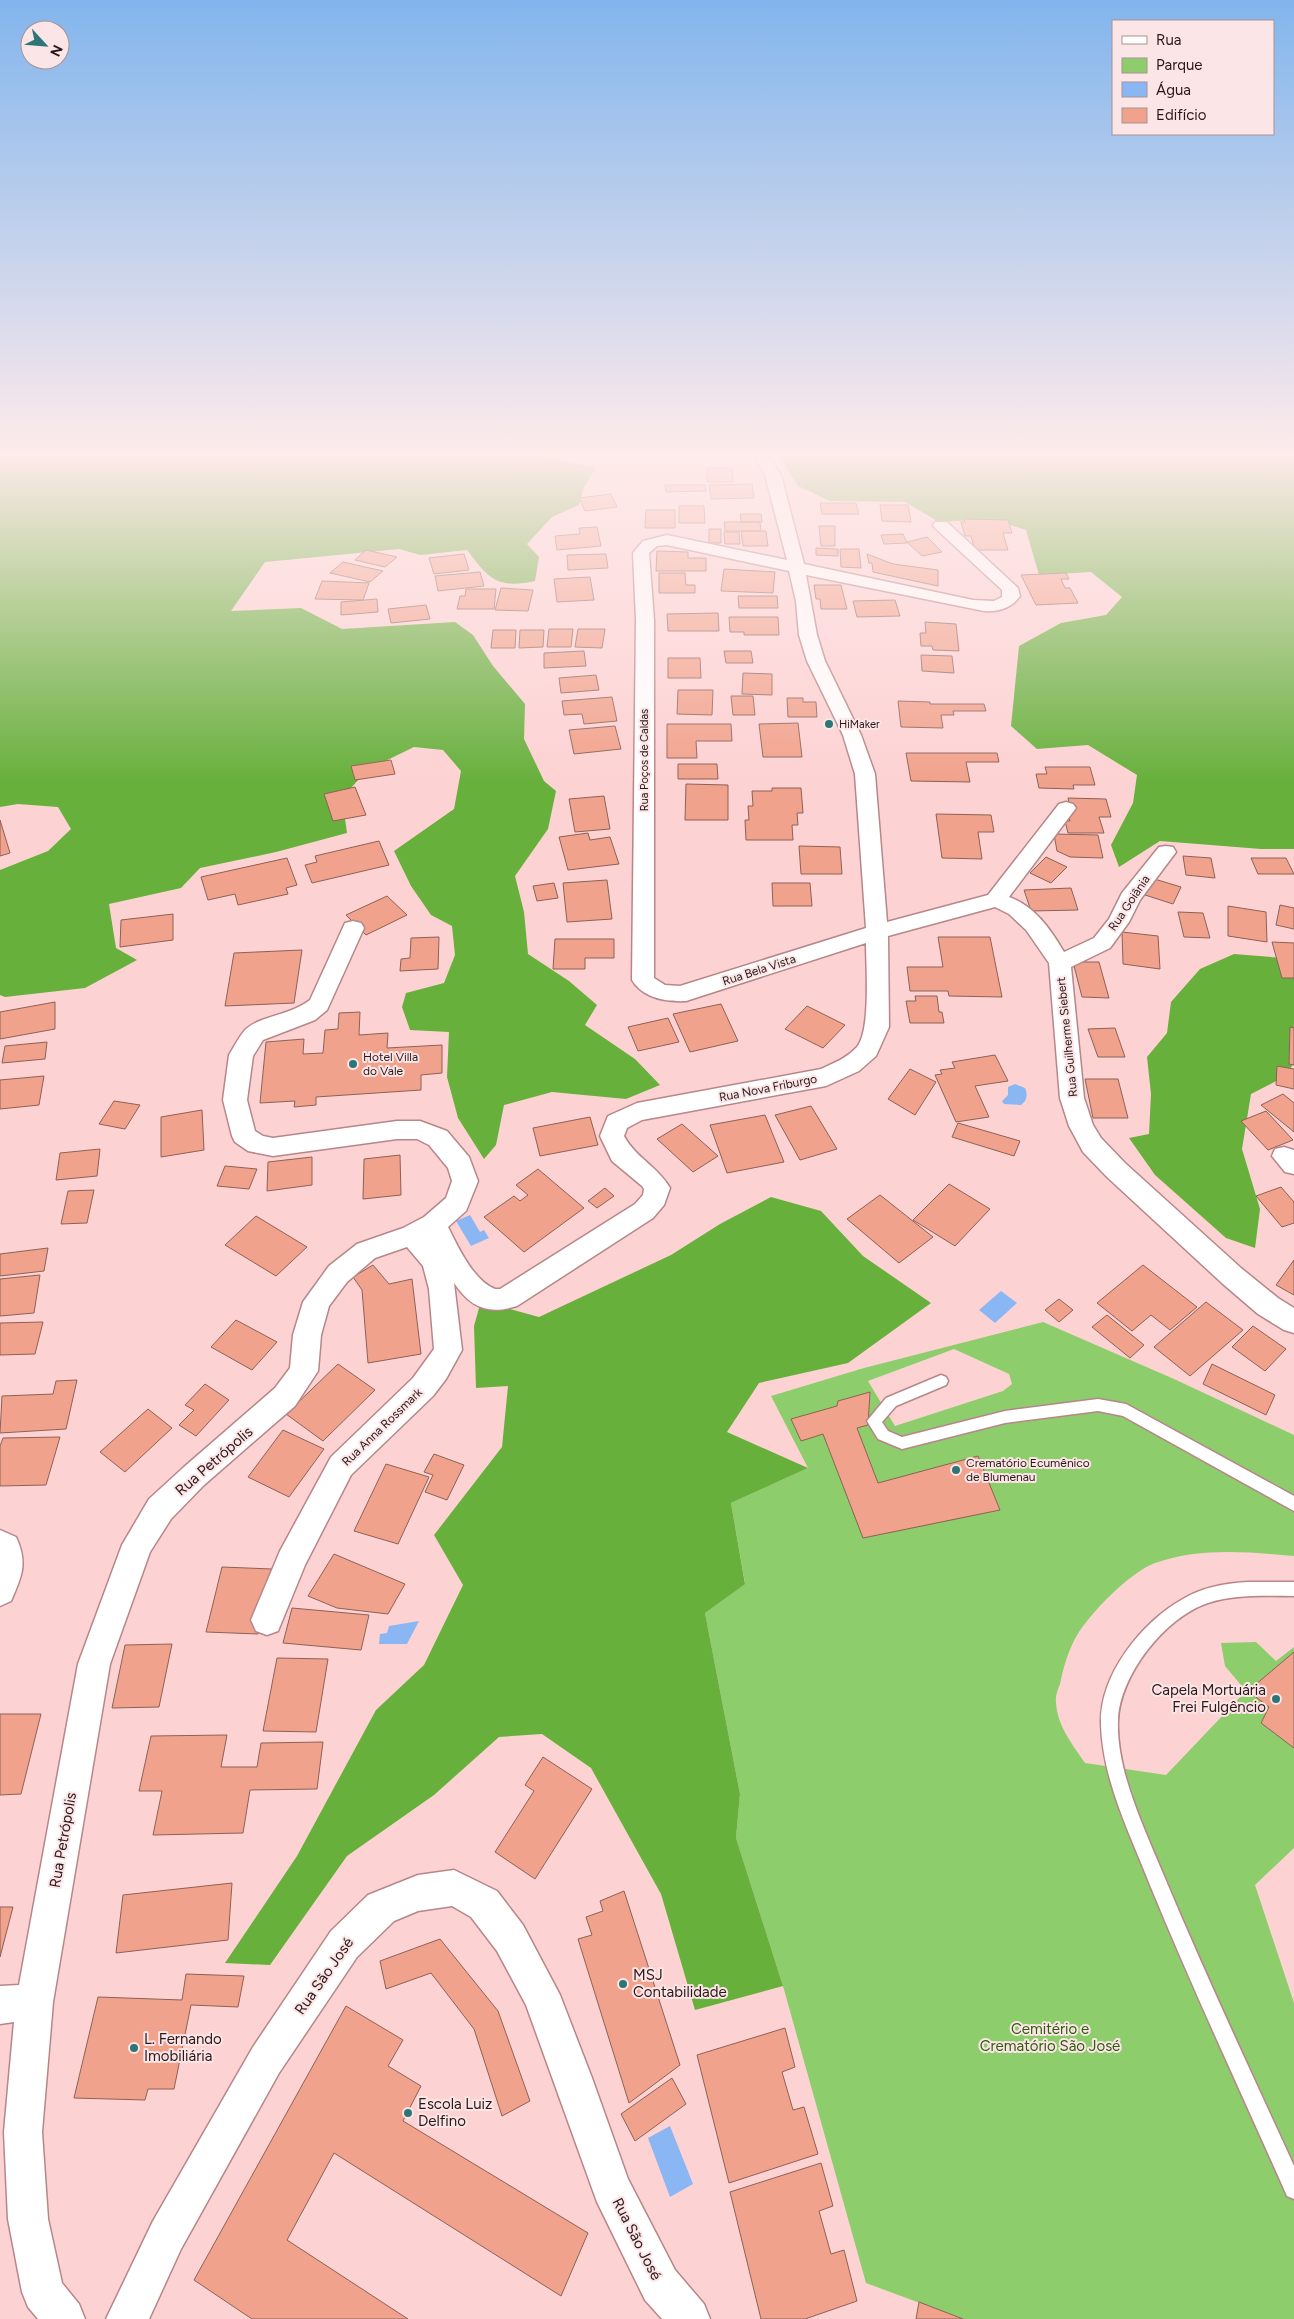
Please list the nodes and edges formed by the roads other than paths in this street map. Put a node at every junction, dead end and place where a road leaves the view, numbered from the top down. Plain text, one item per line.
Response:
1 (642, 565) edge
2 (787, 565) edge
3 (985, 565) edge
4 (796, 567) junction
5 (1066, 808) dead end
6 (1166, 852) dead end
7 (996, 900) junction
8 (353, 928) dead end
9 (876, 932) junction
10 (1060, 963) junction
11 (643, 980) joint
12 (422, 1230) junction
13 (1294, 1322) edge
14 (942, 1381) dead end
15 (1294, 1504) edge
16 (0, 1544) edge
17 (1294, 1589) edge
18 (0, 1592) edge
19 (267, 1620) dead end
20 (17, 2003) edge
21 (1294, 2189) edge
22 (64, 2319) edge
23 (127, 2319) edge
24 (689, 2319) edge

1 - 11 street, Rua Poços de Caldas
2 - 4 street, Rua Poços de Caldas
3 - 4 street
4 - 9 street, Rua Nova Friburgo
5 - 7 street
6 - 10 street, Rua Goiânia
7 - 9 street
7 - 10 street, Rua Guilherme Siebert
8 - 12 street, Rua Petrópolis
9 - 11 street, Rua Bela Vista
9 - 12 street, Rua Nova Friburgo
10 - 13 street, Rua Guilherme Siebert
12 - 19 street, Rua Anna Rossmark
12 - 20 street, Rua Petrópolis
14 - 15 lane
16 - 18 street
17 - 21 lane
20 - 22 street, Rua Petrópolis
23 - 24 street, Rua São José

